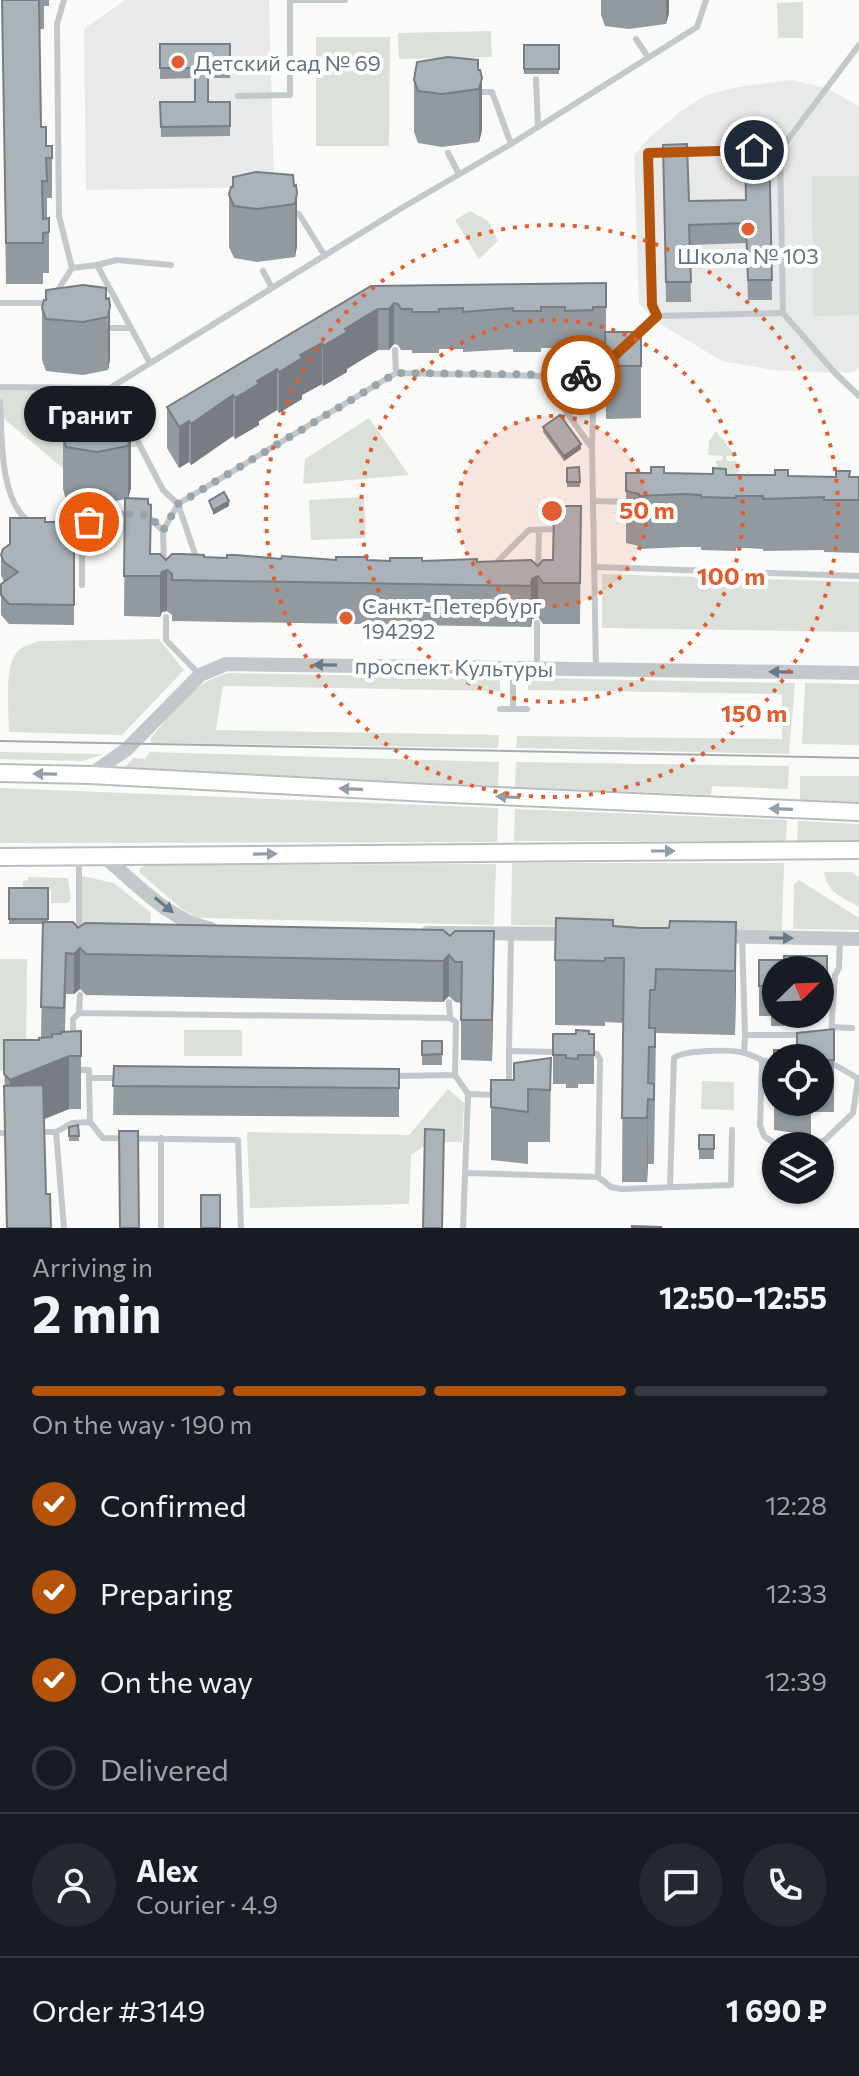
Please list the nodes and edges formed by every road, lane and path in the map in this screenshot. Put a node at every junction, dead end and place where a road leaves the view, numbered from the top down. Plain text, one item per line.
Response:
1 (64, 0) edge
2 (290, 0) edge
3 (345, 0) edge
4 (716, 0) edge
5 (706, 2) edge
6 (636, 39) dead end
7 (859, 45) edge
8 (648, 57) junction
9 (536, 79) dead end
10 (464, 92) edge
11 (238, 96) dead end
12 (538, 126) junction
13 (511, 144) junction
14 (780, 150) junction
15 (448, 153) dead end
16 (459, 174) junction
17 (281, 209) edge
18 (325, 256) junction
19 (97, 265) junction
20 (171, 265) dead end
21 (72, 268) junction
22 (263, 271) dead end
23 (272, 288) junction
24 (0, 303) edge
25 (50, 303) junction
26 (783, 313) junction
27 (59, 315) edge
28 (657, 316) junction
29 (100, 328) edge
30 (130, 328) junction
31 (625, 348) edge
32 (395, 350) dead end
33 (150, 363) junction
34 (605, 365) edge
35 (396, 373) junction
36 (594, 375) junction
37 (541, 376) junction
38 (0, 387) edge
39 (110, 388) junction
40 (859, 396) edge
41 (0, 402) edge
42 (127, 447) edge
43 (140, 447) junction
44 (592, 448) junction
45 (594, 501) junction
46 (640, 502) edge
47 (178, 504) junction
48 (39, 523) edge
49 (53, 527) edge
50 (82, 527) junction
51 (581, 528) edge
52 (595, 528) junction
53 (567, 529) edge
54 (539, 530) junction
55 (163, 531) junction
56 (199, 565) edge
57 (596, 567) junction
58 (489, 573) edge
59 (859, 576) edge
60 (164, 578) edge
61 (538, 584) edge
62 (82, 585) dead end
63 (166, 617) dead end
64 (537, 623) dead end
65 (513, 667) junction
66 (537, 667) junction
67 (596, 669) junction
68 (859, 673) edge
69 (200, 675) junction
70 (500, 709) dead end
71 (513, 709) junction
72 (527, 709) dead end
73 (0, 773) edge
74 (90, 775) junction
75 (859, 812) edge
76 (859, 850) edge
77 (79, 856) junction
78 (103, 856) junction
79 (0, 857) edge
80 (233, 930) edge
81 (419, 932) edge
82 (511, 933) junction
83 (589, 934) edge
84 (697, 936) edge
85 (742, 937) junction
86 (840, 939) junction
87 (859, 939) edge
88 (79, 942) edge
89 (80, 995) dead end
90 (449, 1002) dead end
91 (834, 1005) edge
92 (79, 1013) junction
93 (450, 1018) junction
94 (834, 1027) edge
95 (832, 1028) edge
96 (852, 1028) dead end
97 (745, 1035) junction
98 (819, 1035) edge
99 (831, 1038) edge
100 (73, 1045) edge
101 (509, 1051) junction
102 (564, 1052) edge
103 (579, 1053) edge
104 (744, 1053) junction
105 (72, 1057) edge
106 (762, 1062) joint
107 (834, 1064) edge
108 (58, 1070) edge
109 (72, 1070) junction
110 (455, 1075) junction
111 (390, 1076) edge
112 (89, 1078) junction
113 (120, 1078) edge
114 (858, 1079) edge
115 (468, 1094) junction
116 (90, 1122) junction
117 (732, 1130) dead end
118 (34, 1132) edge
119 (56, 1132) junction
120 (161, 1138) junction
121 (465, 1173) junction
122 (598, 1177) junction
123 (670, 1186) junction
124 (64, 1228) edge
125 (161, 1228) edge
126 (241, 1228) edge
127 (463, 1228) edge

1 - 21 lane
2 - 3 lane
2 - 11 lane
4 - 5 lane
5 - 8 lane
6 - 8 lane
7 - 14 lane
8 - 12 lane
9 - 12 lane
10 - 13 lane
12 - 13 lane
13 - 16 lane
14 - 26 lane
14 - 28 lane
15 - 16 lane
16 - 18 lane
17 - 18 lane
18 - 23 lane
19 - 20 lane
19 - 21 lane
19 - 30 lane
21 - 25 lane
22 - 23 lane
23 - 33 lane
24 - 25 lane
25 - 27 lane
26 - 28 lane
26 - 40 lane
28 - 31 lane
29 - 30 lane
30 - 33 lane
32 - 35 lane
33 - 39 lane
34 - 36 lane
35 - 37 lane
35 - 47 lane
36 - 37 lane
36 - 44 lane
37 - 44 lane
38 - 39 lane
39 - 43 lane
41 - 48 lane
42 - 43 lane
43 - 47 lane
44 - 45 lane
45 - 46 lane
45 - 52 lane
47 - 55 lane
47 - 56 lane
49 - 50 lane
50 - 55 lane
50 - 62 lane
51 - 52 lane
52 - 57 lane
53 - 54 lane
54 - 58 lane
54 - 61 lane
55 - 60 lane
57 - 59 lane
57 - 67 lane
63 - 69 lane
64 - 66 lane
65 - 66 street, проспект Культуры
65 -> 69 street, проспект Культуры
65 - 71 lane
66 - 67 street, проспект Культуры
68 -> 67 street, проспект Культуры
69 - 74 street, проспект Культуры
70 - 71 lane
71 - 72 lane
74 -> 73 main road
75 -> 74 main road
78 -> 76 main road
77 - 78 main road
77 - 79 main road
77 - 88 lane
78 -> 80 street
81 - 82 street
82 - 83 street
82 - 101 lane
84 - 85 street
85 -> 86 street
85 - 97 lane
86 - 87 street
86 - 91 lane
89 - 92 lane
90 - 93 lane
92 - 93 lane
92 - 100 lane
93 - 110 lane
94 - 96 lane
95 - 99 lane
97 - 98 lane
97 - 104 lane
101 - 102 lane
101 - 115 lane
103 - 122 lane
104 - 106 lane
104 - 123 lane
105 - 109 lane
106 - 114 lane
107 - 114 lane
108 - 109 lane
109 - 112 lane
110 - 111 lane
110 - 115 lane
112 - 113 lane
112 - 116 lane
115 - 121 lane
116 - 119 lane
116 - 120 lane
117 - 123 lane
118 - 119 lane
119 - 124 lane
120 - 125 lane
120 - 126 lane
121 - 122 lane
121 - 127 lane
122 - 123 lane

